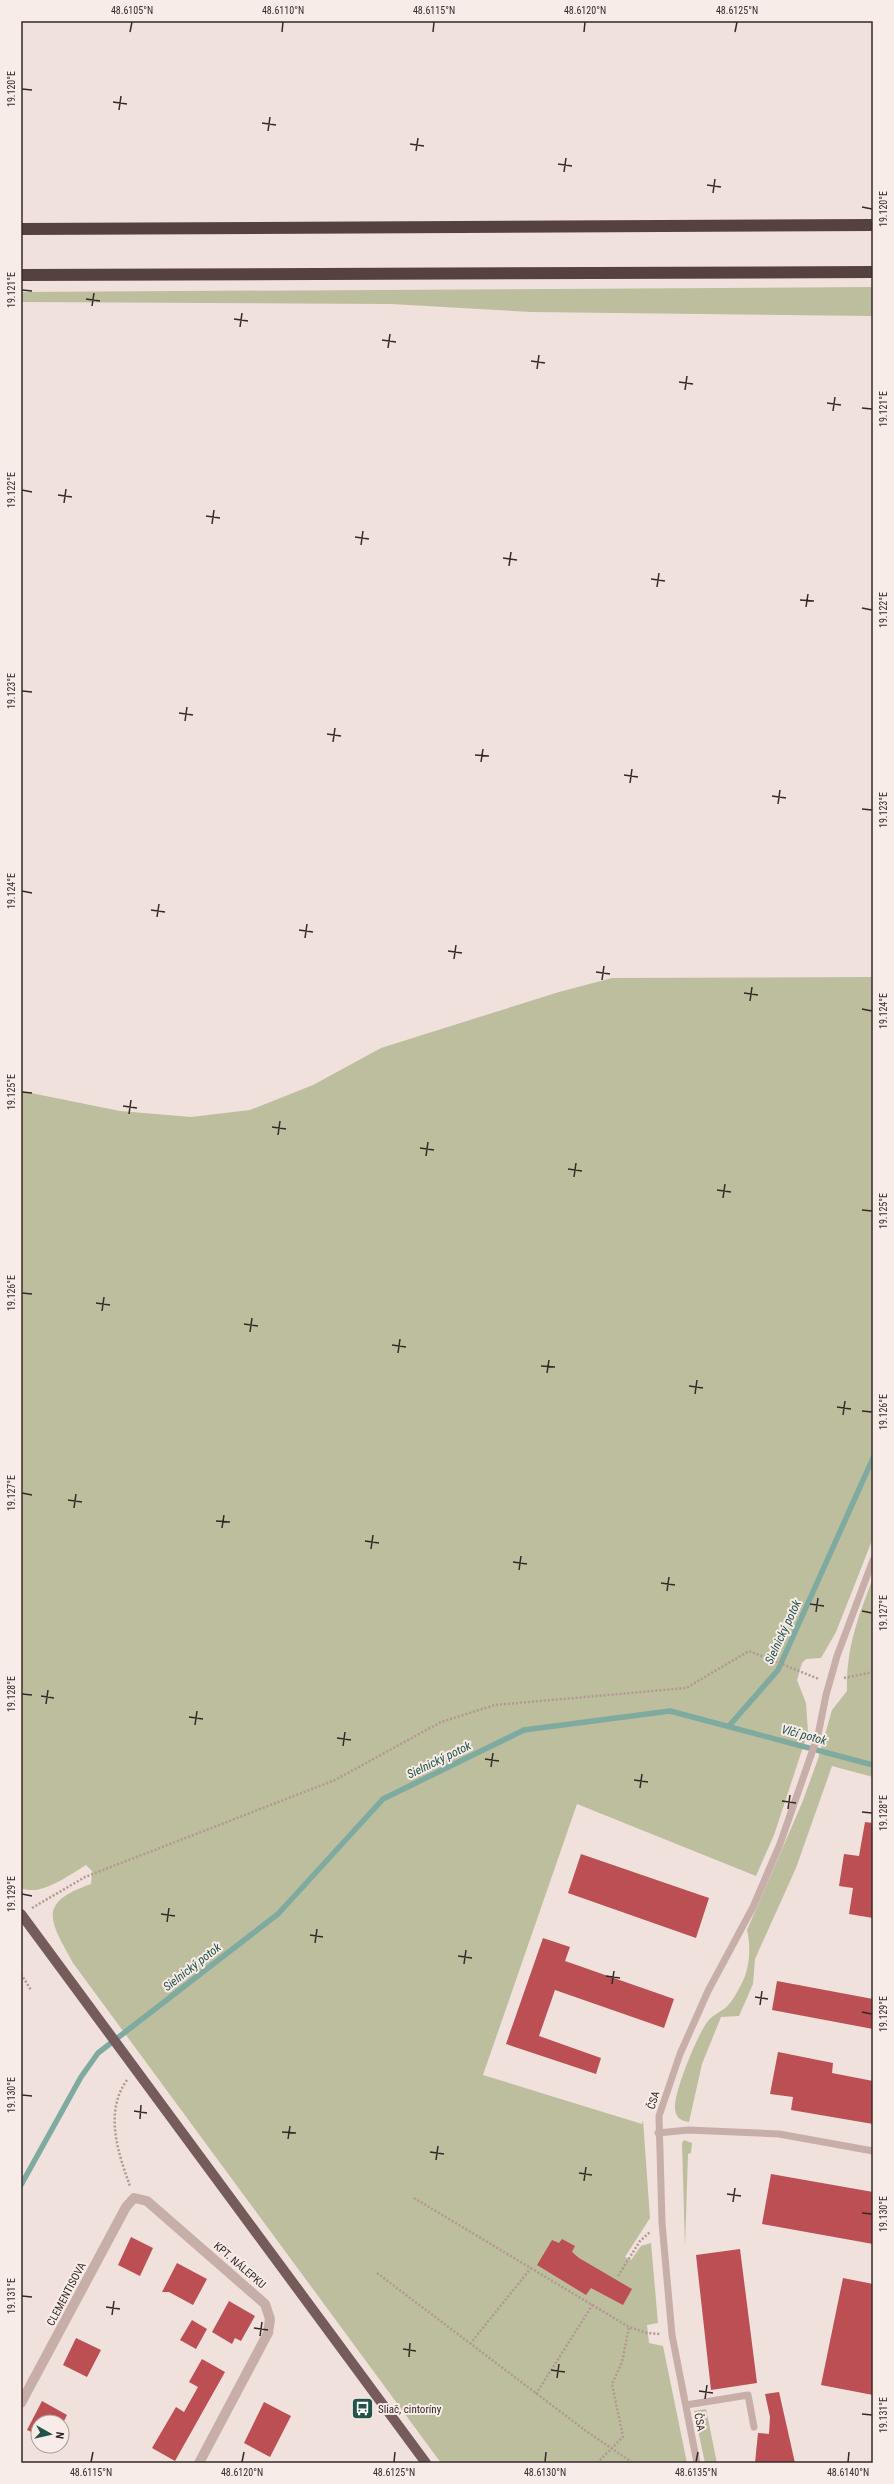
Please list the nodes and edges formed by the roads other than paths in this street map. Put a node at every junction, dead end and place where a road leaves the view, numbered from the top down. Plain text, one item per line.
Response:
1 (873, 225) edge
2 (21, 229) edge
3 (873, 272) edge
4 (21, 275) edge
5 (873, 1560) edge
6 (22, 1915) edge
7 (658, 2133) junction
8 (873, 2151) edge
9 (134, 2198) joint
10 (21, 2403) edge
11 (686, 2405) junction
12 (754, 2427) dead end
13 (199, 2463) edge
14 (426, 2463) edge
15 (697, 2463) edge

1 - 2 highway
3 - 4 highway
5 - 7 lane, ČSA
6 - 14 main road
7 - 8 lane
7 - 11 lane, ČSA
9 - 10 street, CLEMENTISOVA
9 - 13 street, KPT. NÁLEPKU
11 - 12 lane
11 - 15 lane, ČSA

